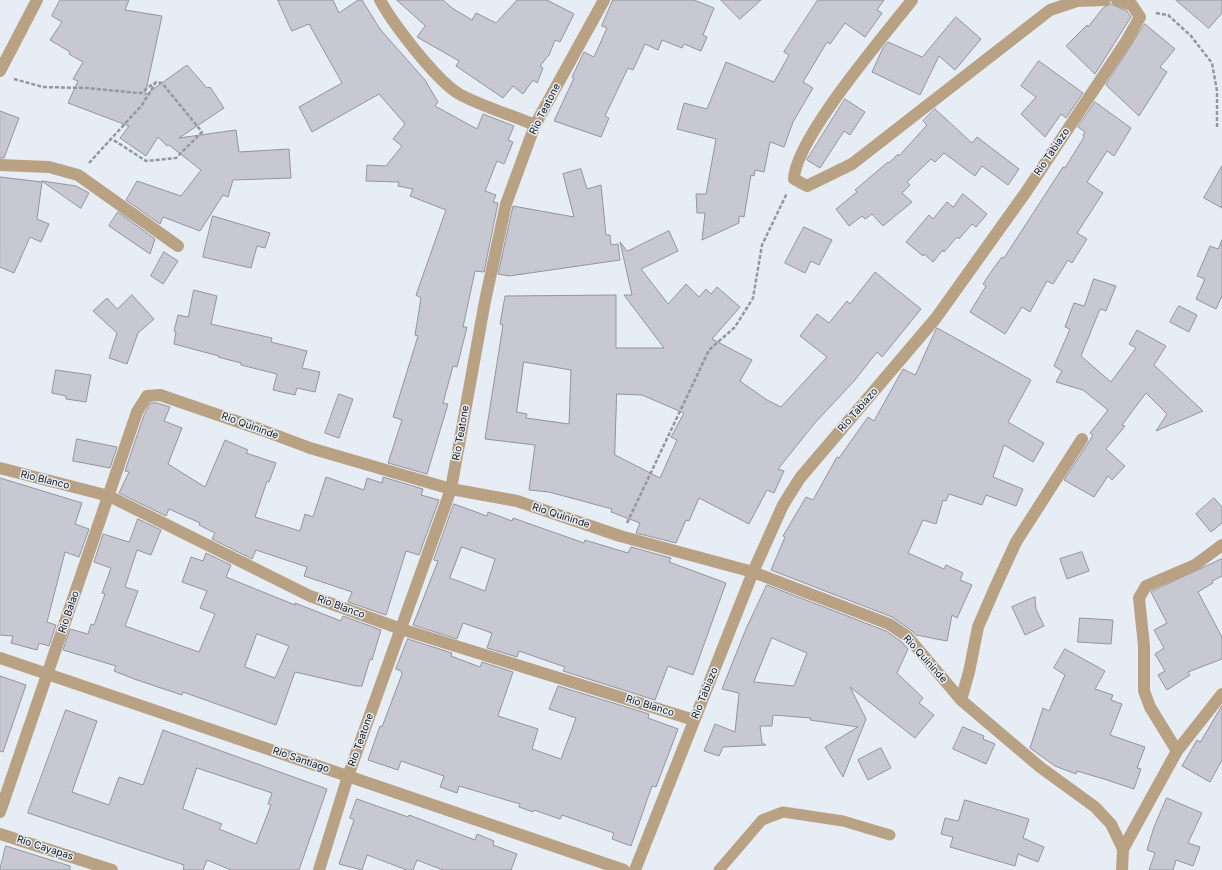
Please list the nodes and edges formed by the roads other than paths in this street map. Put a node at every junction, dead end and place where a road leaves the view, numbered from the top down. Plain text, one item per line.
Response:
1 (37, 0) edge
2 (380, 0) edge
3 (604, 0) edge
4 (912, 0) edge
5 (1105, 0) edge
6 (1117, 0) edge
7 (4, 74) edge
8 (535, 125) junction
9 (0, 164) edge
10 (178, 246) dead end
11 (137, 412) joint
12 (1082, 439) dead end
13 (0, 468) edge
14 (451, 489) junction
15 (109, 496) junction
16 (1222, 545) edge
17 (753, 572) junction
18 (401, 629) junction
19 (0, 658) edge
20 (47, 674) junction
21 (1222, 694) edge
22 (961, 700) junction
23 (694, 720) junction
24 (1177, 751) junction
25 (348, 776) junction
26 (0, 812) edge
27 (0, 834) edge
28 (890, 835) dead end
29 (1123, 849) junction
30 (723, 869) edge
31 (112, 870) edge
32 (319, 870) edge
33 (624, 870) edge
34 (636, 870) edge
35 (1122, 870) edge

1 - 7 street
2 - 8 street
3 - 8 street, Rio Teatone
4 - 5 street
6 - 17 street, Rio Tabiazo
8 - 14 street, Rio Teatone
9 - 10 street
11 - 14 street, Rio Quininde
11 - 15 street, Rio Balao
12 - 22 street
13 - 15 street, Rio Blanco
14 - 17 street, Rio Quininde
14 - 18 street, Rio Teatone
15 - 18 street, Rio Blanco
15 - 20 street, Rio Balao
16 - 24 street
17 - 22 street, Rio Quininde
17 - 23 street, Rio Tabiazo
18 - 23 street, Rio Blanco
18 - 25 street, Rio Teatone
19 - 20 street, Rio Santiago
20 - 25 street, Rio Santiago
20 - 26 street, Rio Balao
21 - 24 street
22 - 29 street, Rio Quininde
23 - 34 street, Rio Tabiazo
24 - 29 street
25 - 32 street, Rio Teatone
25 - 33 street, Rio Santiago
27 - 31 street, Rio Cayapas
28 - 30 lane
29 - 35 street, Rio Quininde

